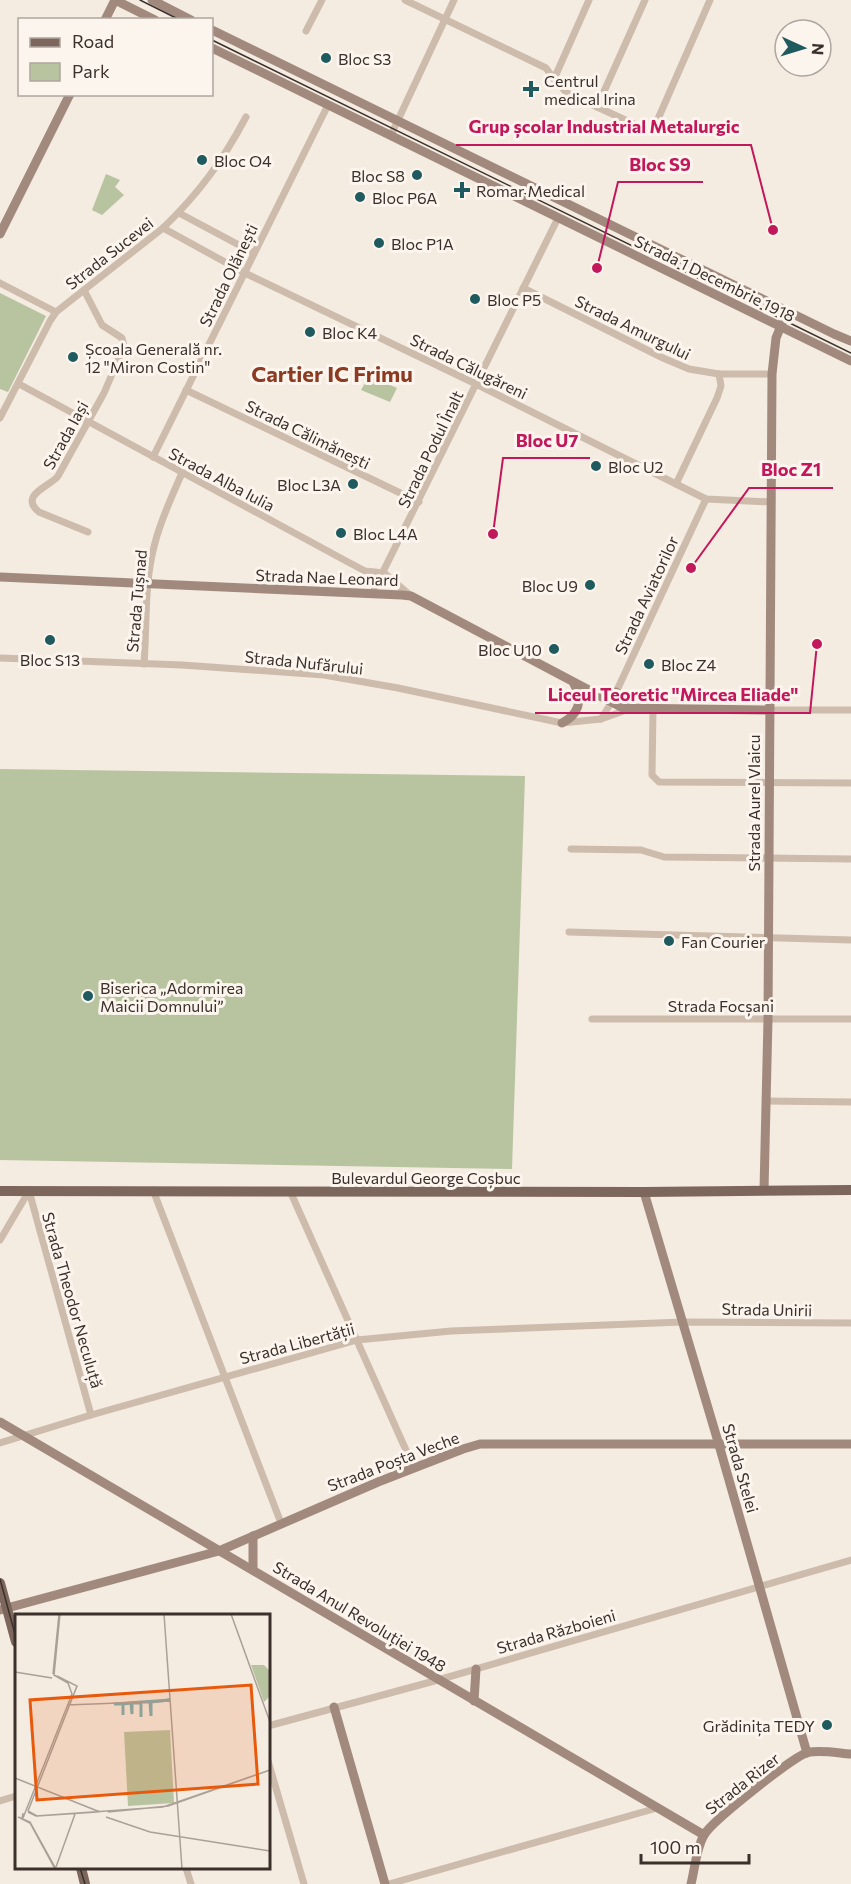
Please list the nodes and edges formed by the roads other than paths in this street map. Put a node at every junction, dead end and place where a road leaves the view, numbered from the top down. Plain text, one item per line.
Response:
1 (115, 0) edge
2 (152, 0) edge
3 (322, 0) edge
4 (405, 0) edge
5 (454, 0) edge
6 (589, 0) edge
7 (645, 0) edge
8 (710, 0) edge
9 (106, 18) edge
10 (151, 18) edge
11 (187, 18) edge
12 (446, 20) junction
13 (213, 30) edge
14 (306, 31) dead end
15 (213, 48) edge
16 (554, 79) junction
17 (69, 96) edge
18 (328, 105) junction
19 (597, 107) junction
20 (246, 117) dead end
21 (398, 120) junction
22 (391, 135) junction
23 (179, 213) junction
24 (558, 218) junction
25 (163, 228) junction
26 (0, 234) edge
27 (254, 254) junction
28 (245, 273) junction
29 (0, 283) edge
30 (523, 288) junction
31 (84, 290) junction
32 (787, 311) junction
33 (56, 312) junction
34 (780, 327) junction
35 (851, 341) edge
36 (851, 361) edge
37 (719, 374) junction
38 (772, 374) junction
39 (19, 384) junction
40 (476, 384) junction
41 (186, 390) junction
42 (0, 418) edge
43 (88, 422) junction
44 (153, 456) junction
45 (182, 473) junction
46 (676, 484) junction
47 (706, 499) junction
48 (418, 502) junction
49 (771, 502) junction
50 (88, 532) dead end
51 (384, 573) junction
52 (0, 577) edge
53 (149, 585) junction
54 (372, 594) junction
55 (411, 596) junction
56 (0, 658) edge
57 (144, 664) junction
58 (574, 684) junction
59 (616, 692) junction
60 (596, 696) junction
61 (611, 704) junction
62 (653, 709) junction
63 (629, 710) junction
64 (769, 710) junction
65 (851, 710) edge
66 (601, 719) junction
67 (562, 723) junction
68 (768, 783) junction
69 (851, 783) edge
70 (571, 849) dead end
71 (768, 858) junction
72 (851, 859) edge
73 (569, 932) dead end
74 (768, 939) junction
75 (851, 940) edge
76 (592, 1019) dead end
77 (768, 1019) junction
78 (851, 1019) edge
79 (766, 1101) junction
80 (851, 1102) edge
81 (153, 1190) junction
82 (764, 1190) junction
83 (851, 1190) edge
84 (0, 1191) edge
85 (29, 1191) junction
86 (290, 1191) junction
87 (644, 1192) junction
88 (0, 1240) edge
89 (683, 1322) junction
90 (851, 1323) edge
91 (357, 1340) junction
92 (223, 1377) junction
93 (91, 1415) junction
94 (0, 1422) edge
95 (26, 1436) junction
96 (0, 1443) edge
97 (851, 1444) edge
98 (719, 1445) junction
99 (414, 1468) junction
100 (281, 1523) junction
101 (253, 1536) junction
102 (219, 1551) junction
103 (851, 1560) edge
104 (253, 1570) junction
105 (0, 1583) edge
106 (759, 1586) junction
107 (3, 1609) edge
108 (15, 1639) edge
109 (476, 1669) junction
110 (438, 1680) junction
111 (474, 1701) junction
112 (334, 1707) junction
113 (270, 1725) edge
114 (807, 1753) junction
115 (851, 1754) edge
116 (270, 1768) edge
117 (15, 1796) edge
118 (0, 1801) edge
119 (657, 1808) junction
120 (704, 1835) junction
121 (81, 1869) edge
122 (186, 1869) edge
123 (85, 1884) edge
124 (191, 1884) edge
125 (304, 1884) edge
126 (387, 1884) edge
127 (691, 1884) edge

1 - 9 street
1 - 10 street
2 - 11 street
3 - 14 street
4 - 12 street
5 - 12 street
6 - 16 street
7 - 19 street
8 - 19 street
12 - 16 street
12 - 21 street
13 - 21 street, Strada 1 Decembrie 1918
15 - 18 street, Strada 1 Decembrie 1918
16 - 19 street
17 - 26 street
18 - 22 street, Strada 1 Decembrie 1918
18 - 27 street, Strada Olănești
20 - 23 street, Strada Sucevei
21 - 22 street
21 - 32 street, Strada 1 Decembrie 1918
22 - 24 street, Strada 1 Decembrie 1918
23 - 25 street, Strada Sucevei
23 - 27 street
24 - 30 street, Strada Podul Înalt
24 - 34 street, Strada 1 Decembrie 1918
25 - 28 street, Strada Călugăreni
25 - 31 street, Strada Sucevei
27 - 28 street, Strada Olănești
28 - 40 street, Strada Călugăreni
28 - 41 street, Strada Olănești
29 - 33 street
30 - 37 street, Strada Amurgului
30 - 40 street, Strada Podul Înalt
31 - 33 street, Strada Sucevei
31 - 43 street, Strada Iași
32 - 34 street, Strada Aurel Vlaicu
32 - 35 street, Strada 1 Decembrie 1918
33 - 39 street, Strada Sucevei
34 - 36 street, Strada 1 Decembrie 1918
34 - 38 street, Strada Aurel Vlaicu
37 - 38 street, Strada Amurgului
37 - 46 street
38 - 49 street, Strada Aurel Vlaicu
39 - 42 street, Strada Sucevei
39 - 43 street, Strada Alba Iulia
40 - 46 street, Strada Călugăreni
40 - 48 street, Strada Podul Înalt
41 - 44 street, Strada Olănești
41 - 48 street, Strada Călimănești
43 - 44 street, Strada Alba Iulia
43 - 50 street, Strada Iași
44 - 45 street, Strada Alba Iulia
45 - 51 street, Strada Alba Iulia
45 - 53 street, Strada Tușnad
46 - 47 street, Strada Călugăreni
47 - 49 street, Strada Călugăreni
47 - 59 street, Strada Aviatorilor
48 - 51 street, Strada Podul Înalt
49 - 64 street, Strada Aurel Vlaicu
51 - 54 street, Strada Podul Înalt
51 - 55 street, Strada Alba Iulia
52 - 53 street, Strada Nae Leonard
53 - 54 street, Strada Nae Leonard
53 - 57 street, Strada Tușnad
54 - 55 street, Strada Nae Leonard
55 - 58 street, Strada Nae Leonard
56 - 57 street, Strada Nufărului
57 - 67 street, Strada Nufărului
58 - 60 street, Strada Nae Leonard
58 - 67 street
59 - 60 street
59 - 61 street, Strada Aviatorilor
59 - 63 street
60 - 61 street, Strada Nae Leonard
61 - 63 street, Strada Nae Leonard
61 - 66 street
62 - 63 street, Strada Nae Leonard
62 - 64 street, Strada Nae Leonard
62 - 68 street
63 - 66 street, Strada Nufărului
64 - 65 street
64 - 68 street, Strada Aurel Vlaicu
66 - 67 street, Strada Nufărului
68 - 69 street
68 - 71 street, Strada Aurel Vlaicu
70 - 71 street
71 - 72 street
71 - 74 street, Strada Aurel Vlaicu
73 - 74 street
74 - 75 street
74 - 77 street, Strada Aurel Vlaicu
76 - 77 street, Strada Focșani
77 - 78 street, Strada Focșani
77 - 79 street, Strada Aurel Vlaicu
79 - 80 street
79 - 82 street, Strada Aurel Vlaicu
81 - 85 main road, Bulevardul George Coșbuc
81 - 86 main road, Bulevardul George Coșbuc
81 - 92 street
82 - 83 main road, Bulevardul George Coșbuc
82 - 87 main road, Bulevardul George Coșbuc
84 - 85 main road, Bulevardul George Coșbuc
85 - 88 street
85 - 93 street, Strada Theodor Neculuță
86 - 87 main road, Bulevardul George Coșbuc
86 - 91 street
87 - 89 street, Strada Stelei
89 - 90 street, Strada Unirii
89 - 91 street, Strada Libertății
89 - 98 street, Strada Stelei
91 - 92 street, Strada Libertății
91 - 99 street
92 - 93 street, Strada Libertății
92 - 100 street
93 - 95 street, Strada Libertății
94 - 95 street, Strada Anul Revoluției 1948
95 - 96 street, Strada Libertății
95 - 102 street, Strada Anul Revoluției 1948
97 - 98 street, Strada Poșta Veche
98 - 99 street, Strada Poșta Veche
98 - 106 street, Strada Stelei
99 - 100 street, Strada Poșta Veche
100 - 101 street, Strada Poșta Veche
101 - 102 street, Strada Poșta Veche
101 - 104 street
102 - 104 street, Strada Anul Revoluției 1948
102 - 107 street, Strada Poșta Veche
103 - 106 street, Strada Războieni
104 - 110 street, Strada Anul Revoluției 1948
105 - 107 main road
106 - 109 street, Strada Războieni
106 - 114 street, Strada Stelei
107 - 108 main road
109 - 110 street, Strada Războieni
109 - 111 street
110 - 111 street, Strada Anul Revoluției 1948
110 - 112 street, Strada Războieni
111 - 119 street, Strada Anul Revoluției 1948
112 - 113 street, Strada Războieni
112 - 126 street
114 - 115 street
114 - 120 street, Strada Rizer
116 - 125 street
117 - 118 street
119 - 120 street, Strada Anul Revoluției 1948
119 - 126 street
120 - 127 street, Strada Rizer
121 - 123 main road
122 - 124 street

